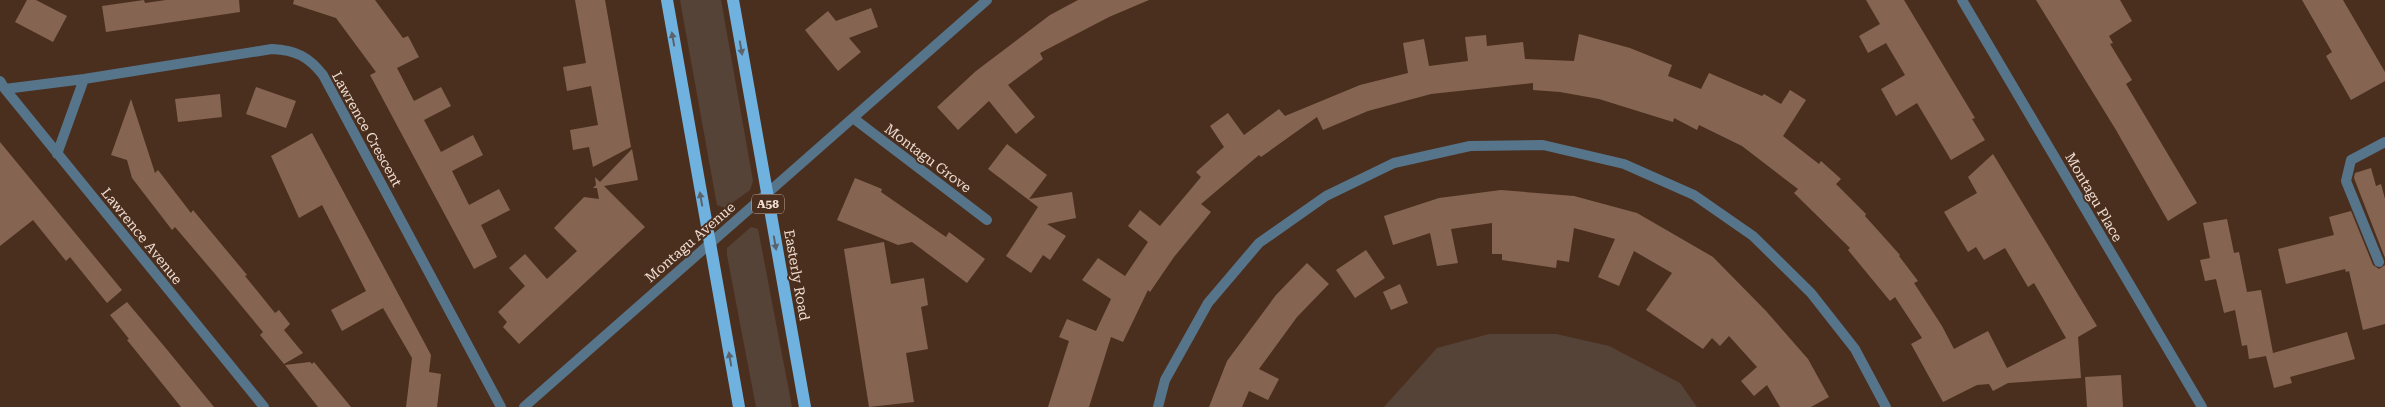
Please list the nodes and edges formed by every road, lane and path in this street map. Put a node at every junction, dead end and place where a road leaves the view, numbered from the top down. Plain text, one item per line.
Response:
1 (666, 0) edge
2 (733, 0) edge
3 (987, 0) edge
4 (1962, 0) edge
5 (84, 80) junction
6 (2, 85) edge
7 (853, 118) junction
8 (2385, 142) edge
9 (57, 154) junction
10 (767, 195) junction
11 (987, 220) dead end
12 (709, 242) junction
13 (2379, 262) dead end
14 (264, 407) edge
15 (501, 407) edge
16 (524, 407) edge
17 (739, 407) edge
18 (805, 407) edge
19 (1158, 407) edge
20 (1886, 407) edge
21 (2202, 407) edge

12 -> 1 main road
2 -> 10 main road, Easterly Road / A58
3 - 7 street, Montagu Avenue
4 - 21 street, Montagu Place
5 - 6 street, Lawrence Crescent
5 - 9 street
5 - 15 street, Lawrence Crescent
6 - 9 street, Lawrence Avenue
7 - 10 street, Montagu Avenue
7 - 11 street, Montagu Grove
8 - 13 street
9 - 14 street, Lawrence Avenue
10 - 12 street, Montagu Avenue
10 -> 18 main road, Easterly Road / A58
12 - 16 street, Montagu Avenue
17 -> 12 main road
19 - 20 street

